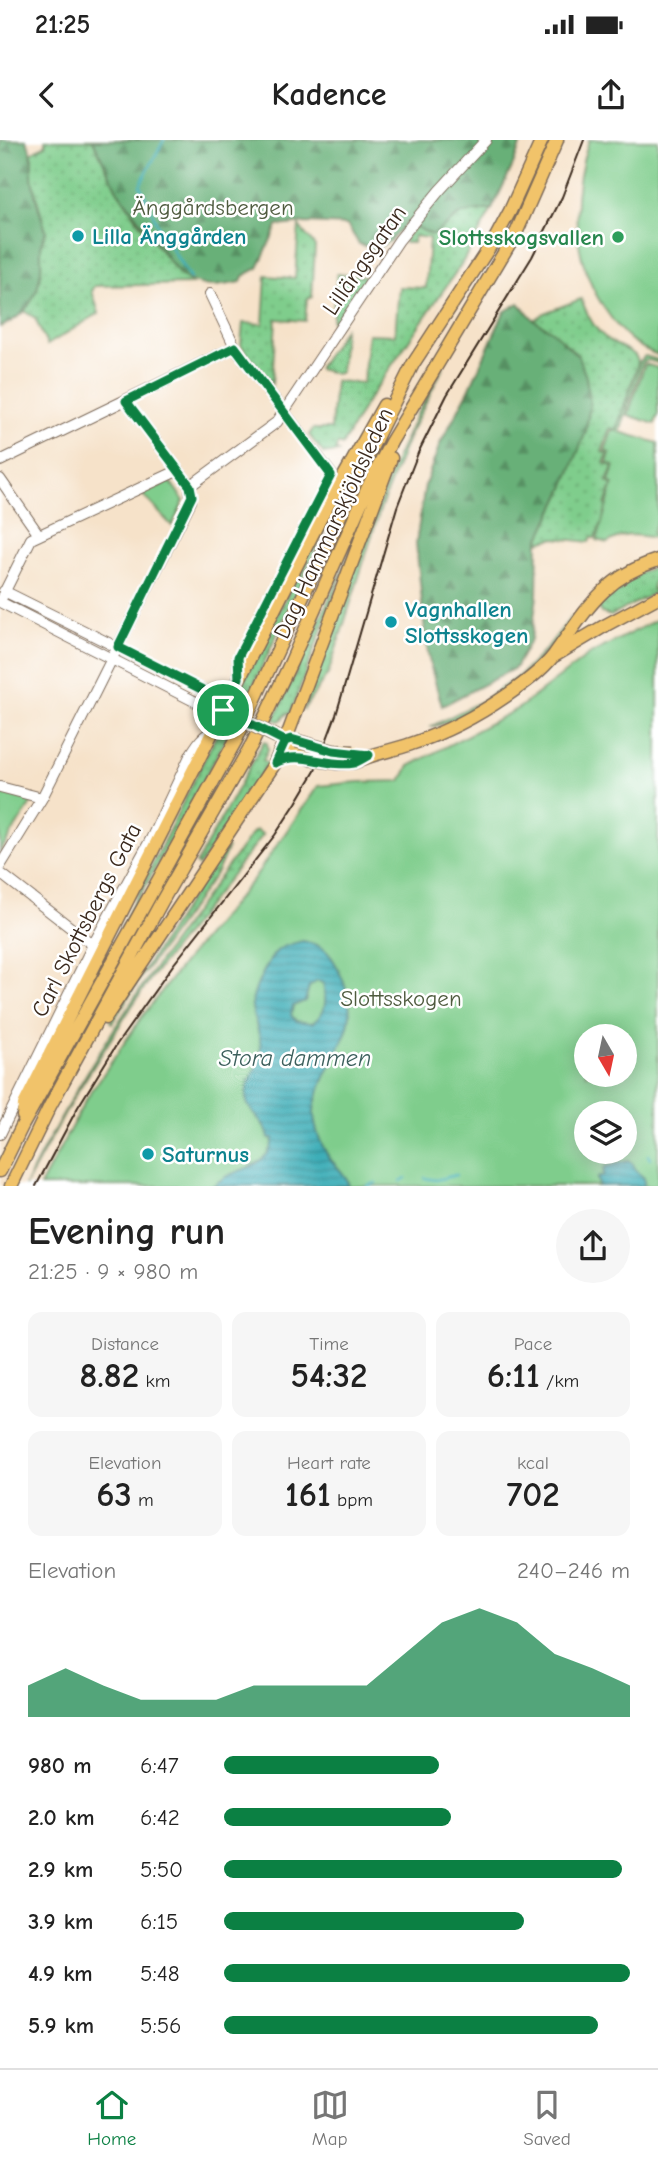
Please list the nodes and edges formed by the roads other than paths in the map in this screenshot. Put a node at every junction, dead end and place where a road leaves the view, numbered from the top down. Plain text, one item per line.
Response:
1 (486, 140) edge
2 (542, 140) edge
3 (557, 140) edge
4 (210, 293) dead end
5 (235, 347) junction
6 (413, 364) junction
7 (126, 401) junction
8 (410, 409) junction
9 (284, 412) junction
10 (0, 461) edge
11 (177, 471) junction
12 (0, 479) edge
13 (190, 486) junction
14 (38, 535) junction
15 (658, 560) edge
16 (3, 591) edge
17 (658, 597) edge
18 (59, 625) junction
19 (118, 647) junction
20 (554, 656) junction
21 (112, 659) junction
22 (167, 671) junction
23 (239, 678) junction
24 (160, 684) junction
25 (225, 711) junction
26 (214, 731) junction
27 (290, 745) junction
28 (355, 757) junction
29 (0, 787) edge
30 (42, 798) junction
31 (0, 866) edge
32 (0, 873) edge
33 (93, 945) junction
34 (76, 1059) junction
35 (22, 1126) junction
36 (0, 1134) edge
37 (0, 1171) edge
38 (11, 1186) edge

1 - 9 street, Lillängsgatan
2 - 6 main road, Dag Hammarskjöldsleden
3 - 8 main road, Dag Hammarskjöldsleden
4 - 5 street
5 - 7 street
5 - 9 street
6 - 23 main road
6 - 35 main road, Dag Hammarskjöldsleden
7 - 10 street
7 - 11 street
8 - 27 main road
8 - 34 main road, Dag Hammarskjöldsleden
9 - 13 street, Lillängsgatan
9 - 23 street
11 - 13 street
11 - 14 street
12 - 14 street
13 - 19 street
14 - 16 street
15 - 20 main road
16 - 18 street
17 - 20 main road
18 - 19 street
18 - 21 street
19 - 21 street
19 - 22 street
20 - 28 main road
21 - 24 street
21 - 30 street
22 - 24 street
22 - 25 street
23 - 25 main road
24 - 25 street
25 - 26 main road
25 - 27 main road, bridge
26 - 33 street, Carl Skottsbergs Gata
26 - 35 main road
27 - 28 main road, bridge
27 - 28 main road, bridge
27 - 34 main road
29 - 30 street
30 - 31 street
32 - 33 street
33 - 36 street, Carl Skottsbergs Gata
34 - 38 main road, Dag Hammarskjöldsleden
35 - 37 main road, Dag Hammarskjöldsleden

